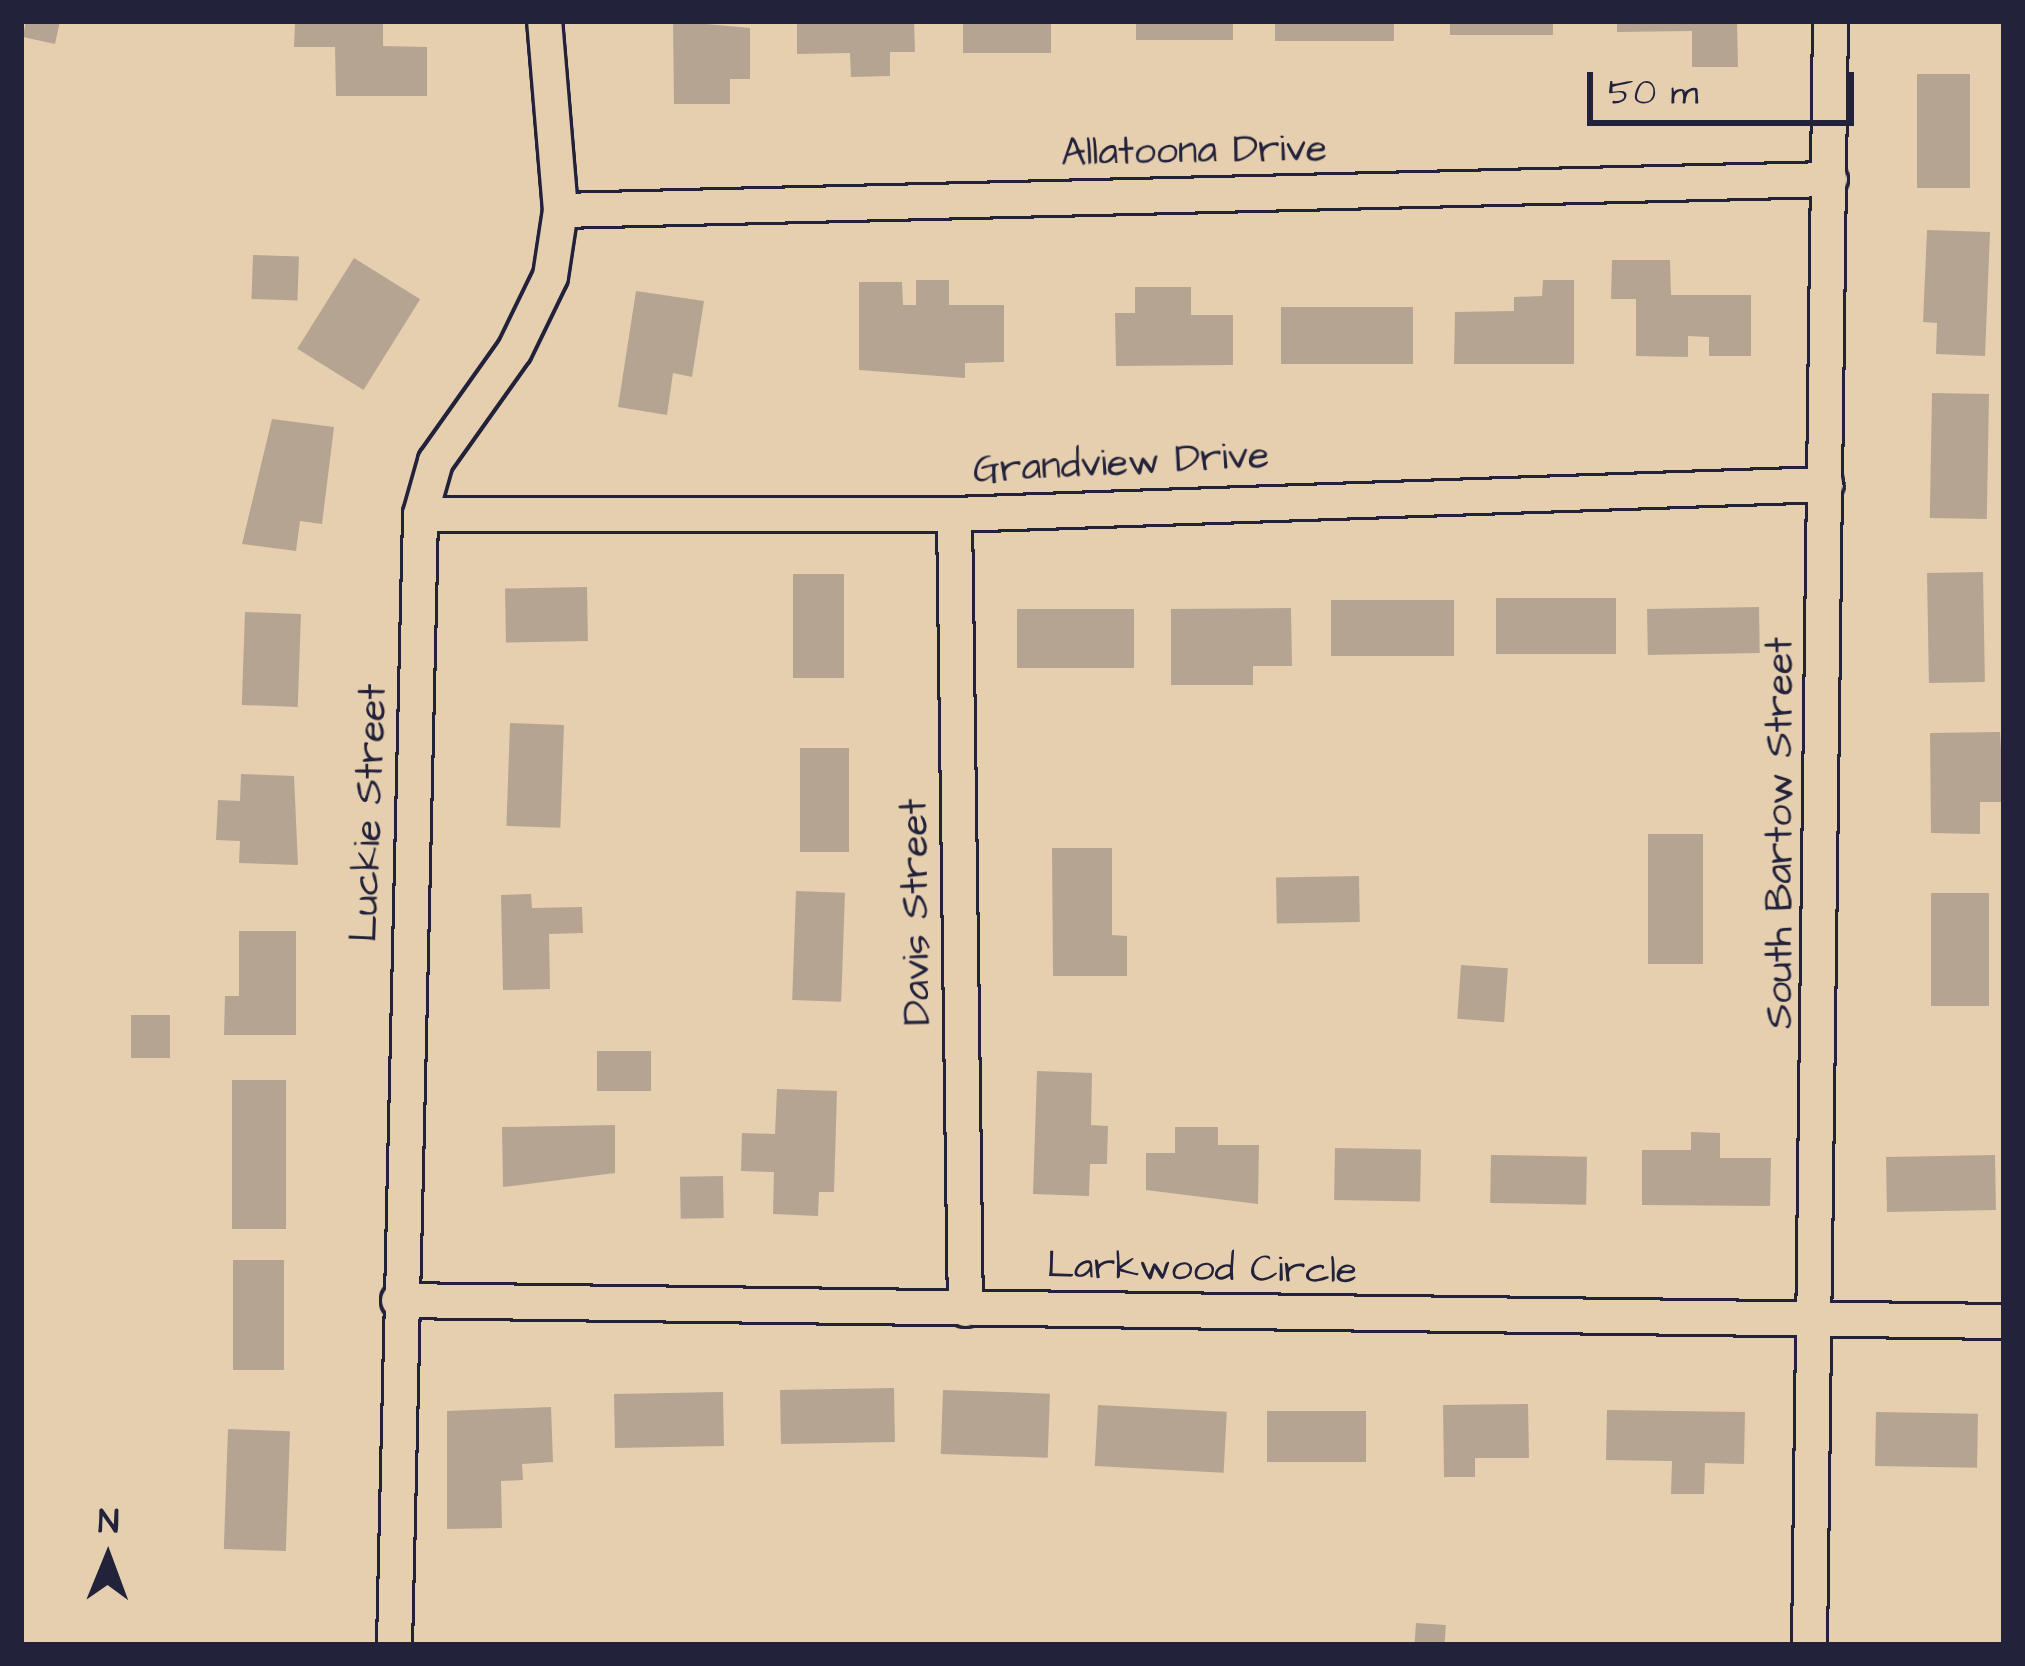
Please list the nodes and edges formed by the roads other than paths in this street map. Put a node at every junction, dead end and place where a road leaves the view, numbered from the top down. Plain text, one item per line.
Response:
1 (544, 21) edge
2 (1830, 21) edge
3 (1830, 178) junction
4 (560, 210) junction
5 (1825, 484) junction
6 (420, 514) junction
7 (954, 514) junction
8 (398, 1300) junction
9 (965, 1309) junction
10 (1821, 1318) junction
11 (2004, 1321) edge
12 (394, 1645) edge
13 (1809, 1645) edge

1 - 4 street, Luckie Street
2 - 3 street, South Bartow Street
3 - 4 street, Allatoona Drive
3 - 5 street, South Bartow Street
4 - 6 street, Luckie Street
5 - 7 street, Grandview Drive
5 - 10 street, South Bartow Street
6 - 7 street, Grandview Drive
6 - 8 street, Luckie Street
7 - 9 street, Davis Street
8 - 9 street, Larkwood Circle
8 - 12 street, Luckie Street
9 - 10 street, Larkwood Circle
10 - 11 street, Larkwood Circle
10 - 13 street, South Bartow Street

